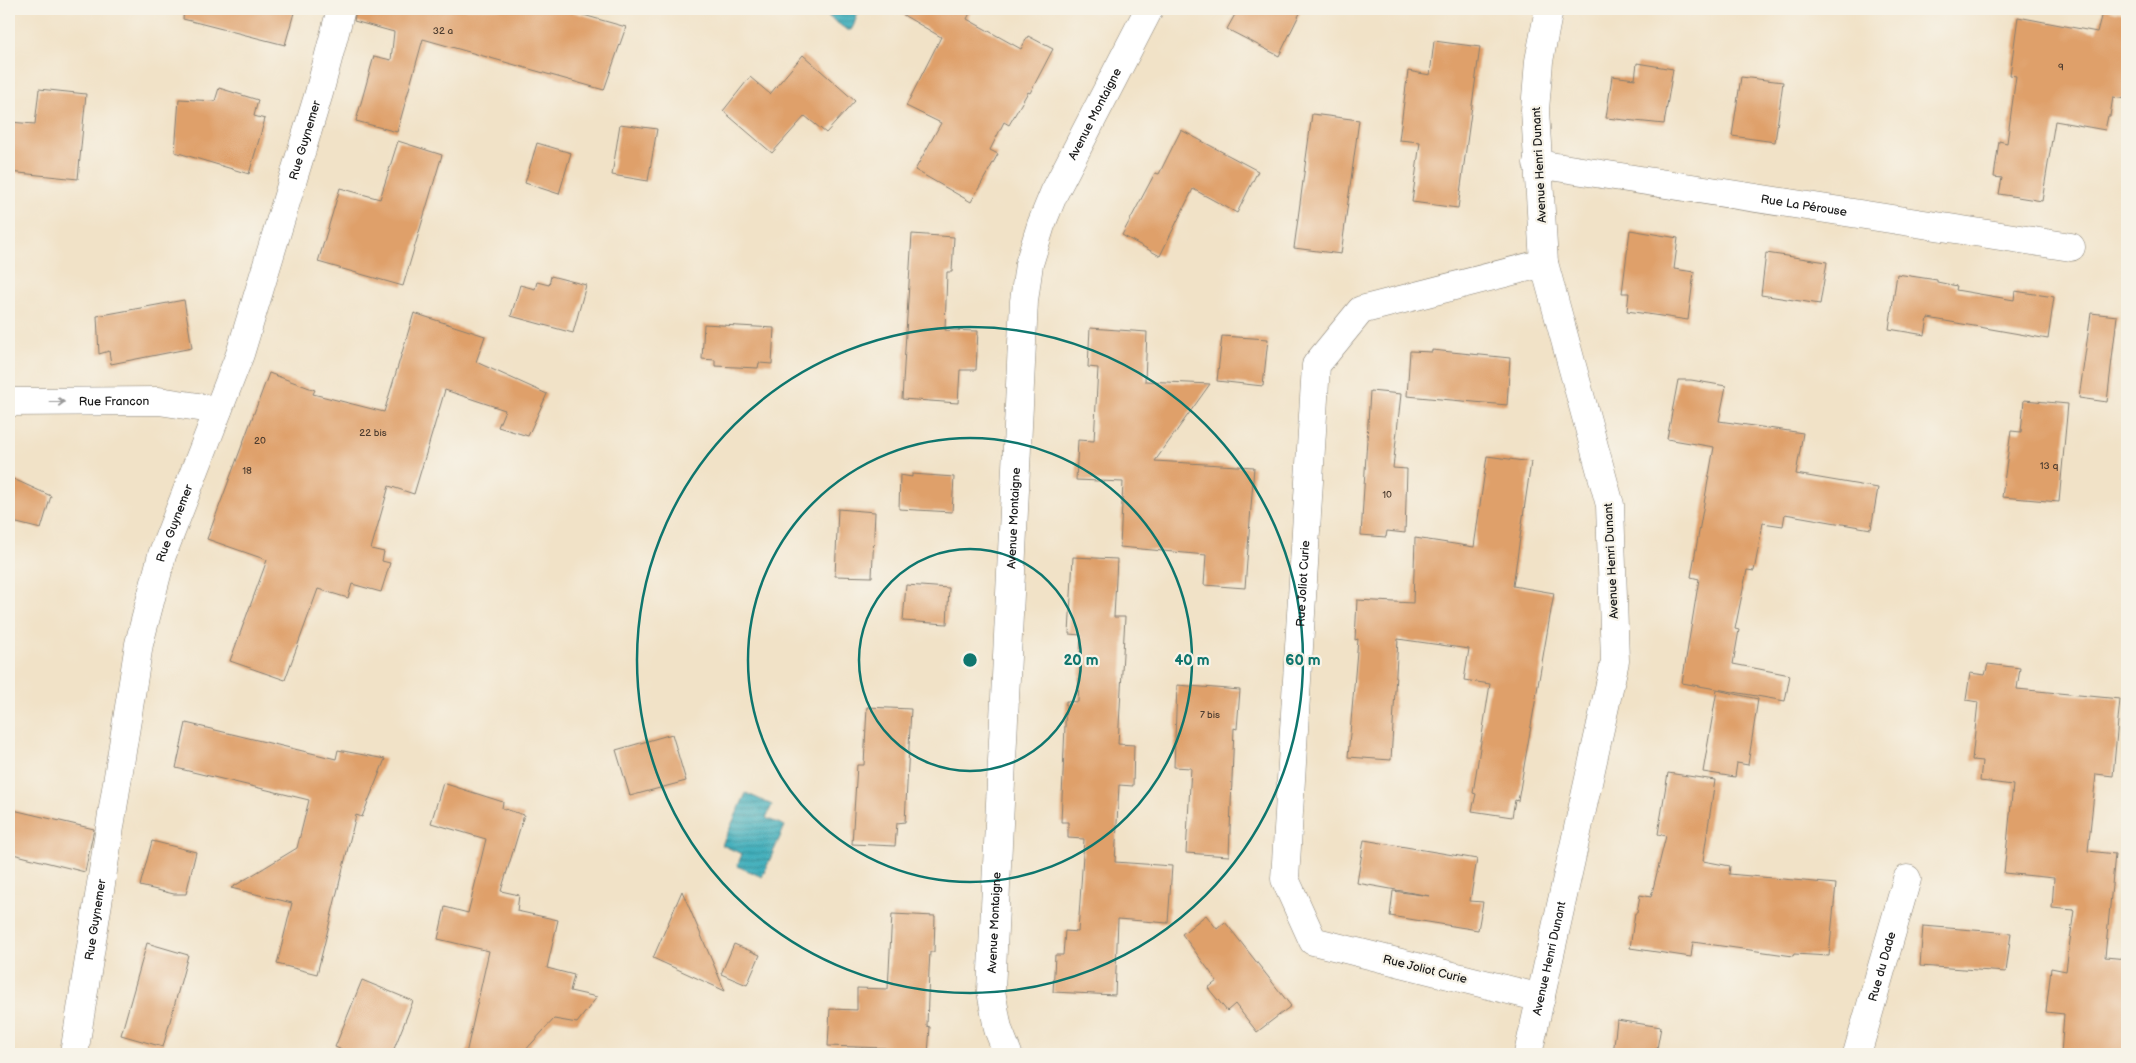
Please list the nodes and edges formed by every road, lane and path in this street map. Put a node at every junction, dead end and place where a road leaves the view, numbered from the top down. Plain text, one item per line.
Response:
1 (341, 9) edge
2 (1149, 9) edge
3 (1549, 9) edge
4 (1537, 164) junction
5 (2071, 247) dead end
6 (1544, 263) junction
7 (9, 402) edge
8 (218, 410) junction
9 (1907, 879) dead end
10 (1540, 998) junction
11 (74, 1054) edge
12 (1008, 1054) edge
13 (1528, 1054) edge
14 (1857, 1054) edge

1 - 8 street, Rue Guynemer
2 - 12 street, Avenue Montaigne
3 - 4 street, Avenue Henri Dunant
4 - 5 street, Rue La Pérouse
4 - 6 street, Avenue Henri Dunant
6 - 10 street, Avenue Henri Dunant
6 - 10 street, Rue Joliot Curie
7 -> 8 street, Rue Francon
8 - 11 street, Rue Guynemer
9 - 14 street, Rue du Dade
10 - 13 street, Avenue Henri Dunant

